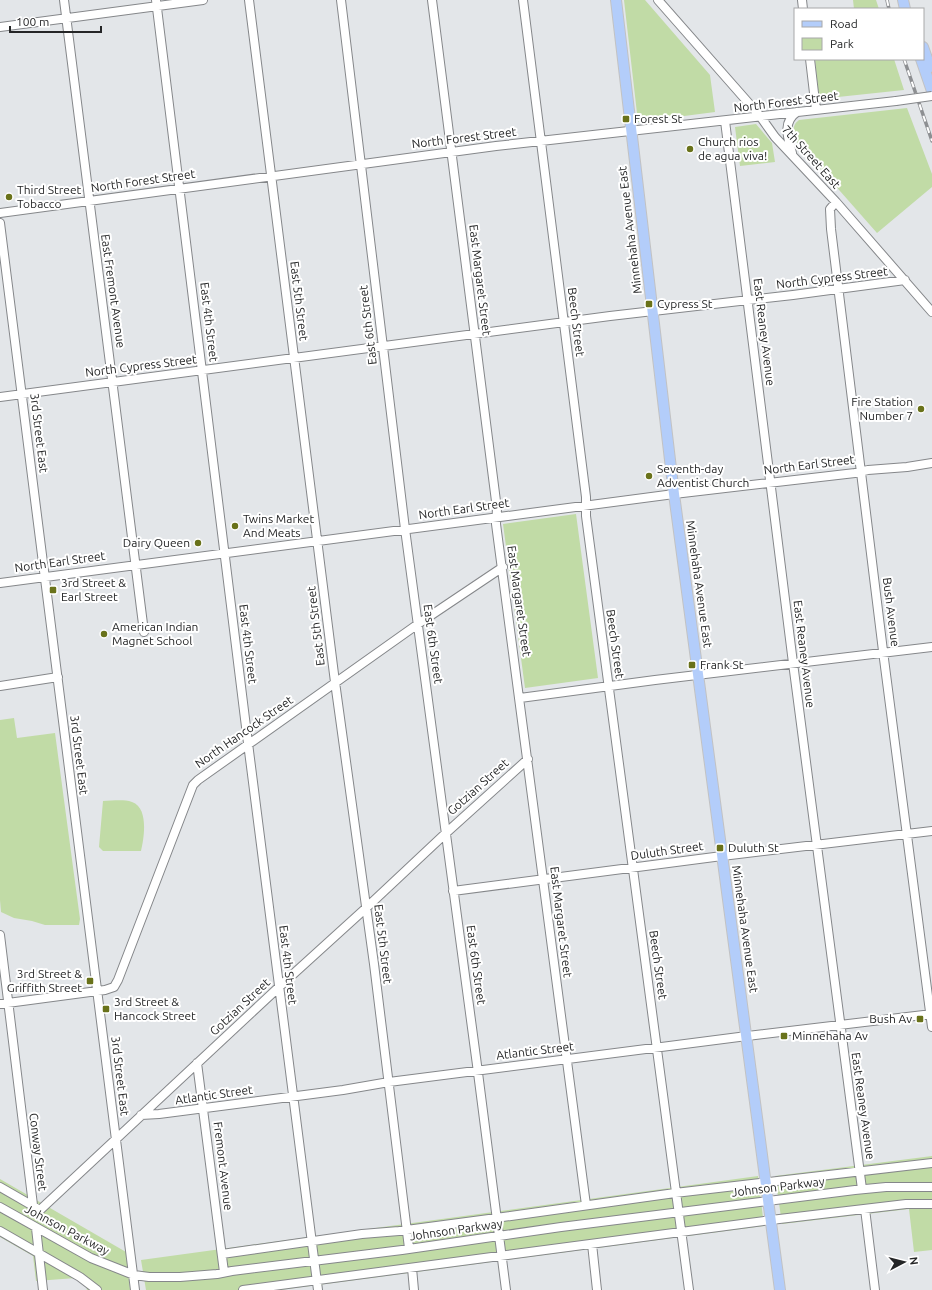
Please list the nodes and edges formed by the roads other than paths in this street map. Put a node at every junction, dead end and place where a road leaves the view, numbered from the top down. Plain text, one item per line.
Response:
1 (64, 0) edge
2 (203, 0) edge
3 (249, 0) edge
4 (341, 0) edge
5 (432, 0) edge
6 (523, 0) edge
7 (616, 0) edge
8 (658, 0) edge
9 (156, 3) edge
10 (66, 18) junction
11 (0, 27) edge
12 (924, 49) edge
13 (810, 60) edge
14 (921, 60) edge
15 (932, 73) edge
16 (932, 91) edge
17 (932, 96) edge
18 (816, 110) junction
19 (797, 112) junction
20 (760, 116) junction
21 (725, 121) junction
22 (632, 131) junction
23 (541, 141) junction
24 (452, 152) junction
25 (793, 156) junction
26 (361, 164) junction
27 (270, 176) junction
28 (180, 189) junction
29 (88, 201) junction
30 (836, 202) junction
31 (0, 213) edge
32 (0, 223) edge
33 (905, 280) junction
34 (839, 289) junction
35 (748, 300) junction
36 (653, 311) junction
37 (932, 312) edge
38 (564, 323) junction
39 (475, 335) junction
40 (383, 346) junction
41 (294, 358) junction
42 (203, 370) junction
43 (113, 382) junction
44 (22, 394) junction
45 (0, 397) edge
46 (932, 463) edge
47 (861, 471) junction
48 (771, 482) junction
49 (674, 494) junction
50 (586, 505) junction
51 (497, 517) junction
52 (405, 529) junction
53 (318, 541) junction
54 (225, 553) junction
55 (136, 564) junction
56 (503, 567) junction
57 (45, 577) junction
58 (0, 583) edge
59 (418, 624) junction
60 (144, 632) dead end
61 (932, 647) edge
62 (884, 652) junction
63 (793, 663) junction
64 (698, 675) junction
65 (58, 678) junction
66 (335, 682) junction
67 (0, 686) edge
68 (609, 686) junction
69 (520, 698) junction
70 (248, 744) junction
71 (528, 759) junction
72 (932, 831) edge
73 (446, 833) junction
74 (907, 834) junction
75 (817, 845) junction
76 (722, 856) junction
77 (633, 868) junction
78 (544, 879) junction
79 (453, 891) junction
80 (366, 908) junction
81 (0, 935) edge
82 (279, 987) junction
83 (98, 991) junction
84 (4, 1003) edge
85 (931, 1014) edge
86 (840, 1025) junction
87 (932, 1027) edge
88 (746, 1037) junction
89 (657, 1048) junction
90 (567, 1060) junction
91 (197, 1063) junction
92 (478, 1071) junction
93 (389, 1082) junction
94 (293, 1097) junction
95 (203, 1109) junction
96 (141, 1115) junction
97 (116, 1139) junction
98 (932, 1163) edge
99 (860, 1171) junction
100 (766, 1182) junction
101 (0, 1187) edge
102 (932, 1187) edge
103 (862, 1189) junction
104 (675, 1193) junction
105 (768, 1200) junction
106 (932, 1204) edge
107 (32, 1205) junction
108 (586, 1205) junction
109 (0, 1207) edge
110 (865, 1209) junction
111 (40, 1210) joint
112 (678, 1213) junction
113 (497, 1218) junction
114 (771, 1220) junction
115 (36, 1228) junction
116 (407, 1229) junction
117 (0, 1231) edge
118 (681, 1232) junction
119 (500, 1236) junction
120 (312, 1242) junction
121 (592, 1244) junction
122 (409, 1248) junction
123 (39, 1254) junction
124 (222, 1254) junction
125 (502, 1256) junction
126 (315, 1261) junction
127 (412, 1268) junction
128 (224, 1272) junction
129 (134, 1275) junction
130 (317, 1280) junction
131 (43, 1290) edge
132 (97, 1290) edge
133 (135, 1290) edge
134 (243, 1290) edge
135 (318, 1290) edge
136 (414, 1290) edge
137 (506, 1290) edge
138 (597, 1290) edge
139 (689, 1290) edge
140 (780, 1290) edge
141 (875, 1290) edge

1 - 10 street, East Fremont Avenue
2 - 9 street
3 - 27 street, East 5th Street
4 - 26 street, East 6th Street
5 - 24 street, East Margaret Street
6 - 23 street, Beech Street
7 - 22 main road, Minnehaha Avenue East
8 - 20 street, 7th Street East
9 - 10 street
9 - 28 street, East 4th Street
10 - 11 street
10 - 29 street, East Fremont Avenue
12 - 15 main road
13 - 18 street
14 - 16 main road
17 - 18 street, North Forest Street, bridge
18 - 19 street, North Forest Street
19 - 20 street, North Forest Street
19 - 25 street
20 - 21 street, North Forest Street
20 - 25 street, 7th Street East
21 - 22 street, North Forest Street
21 - 35 street, East Reaney Avenue
22 - 23 street, North Forest Street
22 - 36 main road, Minnehaha Avenue East
23 - 24 street, North Forest Street
23 - 38 street, Beech Street
24 - 26 street, North Forest Street
24 - 39 street, East Margaret Street
25 - 30 street, 7th Street East
26 - 27 street, North Forest Street
26 - 40 street, East 6th Street
27 - 28 street, North Forest Street
27 - 41 street, East 5th Street
28 - 29 street, North Forest Street
28 - 42 street, East 4th Street
29 - 31 street, North Forest Street
29 - 43 street, East Fremont Avenue
30 - 33 street, 7th Street East
30 - 34 street, Bush Avenue
32 - 44 street, 3rd Street East
33 - 34 street, North Cypress Street
33 - 37 street, 7th Street East
34 - 35 street, North Cypress Street
34 - 47 street, Bush Avenue
35 - 36 street, North Cypress Street
35 - 48 street, East Reaney Avenue
36 - 38 street, North Cypress Street
36 - 49 main road, Minnehaha Avenue East
38 - 39 street, North Cypress Street
38 - 50 street, Beech Street
39 - 40 street, North Cypress Street
39 - 51 street, East Margaret Street
40 - 41 street, North Cypress Street
40 - 52 street, East 6th Street
41 - 42 street, North Cypress Street
41 - 53 street, East 5th Street
42 - 43 street, North Cypress Street
42 - 54 street, East 4th Street
43 - 44 street, North Cypress Street
43 - 55 street, East Fremont Avenue
44 - 45 street, North Cypress Street
44 - 57 street, 3rd Street East
46 - 47 street, North Earl Street
47 - 48 street, North Earl Street
47 - 62 street, Bush Avenue
48 - 49 street, North Earl Street
48 - 63 street, East Reaney Avenue
49 - 50 street, North Earl Street
49 - 64 main road, Minnehaha Avenue East
50 - 51 street, North Earl Street
50 - 68 street, Beech Street
51 - 52 street, North Earl Street
51 - 56 street, East Margaret Street
52 - 53 street, North Earl Street
52 - 59 street, East 6th Street
53 - 54 street, North Earl Street
53 - 66 street, East 5th Street
54 - 55 street, North Earl Street
54 - 70 street, East 4th Street
55 - 57 street, North Earl Street
55 - 60 street, East Fremont Avenue
56 - 59 street, North Hancock Street
56 - 69 street, East Margaret Street
57 - 58 street, North Earl Street
57 - 65 street, 3rd Street East
59 - 66 street, North Hancock Street
59 - 73 street, East 6th Street
61 - 62 street
62 - 63 street
62 - 74 street, Bush Avenue
63 - 64 street
63 - 75 street, East Reaney Avenue
64 - 68 street
64 - 76 main road, Minnehaha Avenue East
65 - 67 street
65 - 83 street, 3rd Street East
66 - 70 street, North Hancock Street
66 - 80 street, East 5th Street
68 - 69 street
68 - 77 street, Beech Street
69 - 71 street, East Margaret Street
70 - 82 street, East 4th Street
70 - 83 street, North Hancock Street
71 - 73 street, Gotzian Street
71 - 78 street, East Margaret Street
72 - 74 street, Duluth Street
73 - 79 street, East 6th Street
73 - 80 street, Gotzian Street
74 - 75 street, Duluth Street
74 - 85 street, Bush Avenue
75 - 76 street, Duluth Street
75 - 86 street, East Reaney Avenue
76 - 77 street, Duluth Street
76 - 88 main road, Minnehaha Avenue East
77 - 78 street, Duluth Street
77 - 89 street, Beech Street
78 - 79 street, Duluth Street
78 - 90 street, East Margaret Street
79 - 92 street, East 6th Street
80 - 82 street, Gotzian Street
80 - 93 street, East 5th Street
81 - 84 street, Conway Street
82 - 91 street, Gotzian Street
82 - 94 street, East 4th Street
83 - 84 street
83 - 97 street, 3rd Street East
84 - 107 street, Conway Street
85 - 86 street, Atlantic Street
85 - 87 street, Bush Avenue
86 - 88 street, Atlantic Street
86 - 99 street, East Reaney Avenue
88 - 89 street, Atlantic Street
88 - 100 main road, Minnehaha Avenue East
89 - 90 street, Atlantic Street
89 - 104 street, Beech Street
90 - 92 street, Atlantic Street
90 - 108 street, East Margaret Street
91 - 95 street, Fremont Avenue
91 - 96 street, Gotzian Street
92 - 93 street, Atlantic Street
92 - 113 street, East 6th Street
93 - 94 street, Atlantic Street
93 - 116 street, East 5th Street
94 - 95 street, Atlantic Street
94 - 120 street, East 4th Street
95 - 96 street, Atlantic Street
95 - 124 street, Fremont Avenue
96 - 97 street, Gotzian Street
97 - 111 street, Gotzian Street
97 - 129 street, 3rd Street East
98 - 99 street, Johnson Parkway
99 - 100 street, Johnson Parkway
99 - 103 street, East Reaney Avenue
100 - 104 street, Johnson Parkway
100 - 105 main road, Minnehaha Avenue East
101 - 107 street, Johnson Parkway
102 - 103 street, Johnson Parkway
103 - 105 street, Johnson Parkway
104 - 108 street, Johnson Parkway
104 - 112 street, Beech Street
105 - 112 street, Johnson Parkway
105 - 114 main road, Minnehaha Avenue East
106 - 110 street
107 - 111 street, Johnson Parkway
108 - 113 street, Johnson Parkway
109 - 115 street, Johnson Parkway
110 - 114 street
110 - 141 street
112 - 118 street, Beech Street
112 - 119 street, Johnson Parkway
113 - 116 street, Johnson Parkway
113 - 119 street, East 6th Street
114 - 118 street
114 - 140 main road, Minnehaha Avenue East
115 - 123 street
115 - 129 street, Johnson Parkway
116 - 120 street, Johnson Parkway
116 - 122 street, East 5th Street
117 - 123 street
118 - 121 street
118 - 139 street, Beech Street
119 - 122 street, Johnson Parkway
119 - 125 street, East 6th Street
120 - 124 street, Johnson Parkway
120 - 126 street, East 4th Street
121 - 125 street
121 - 138 street
122 - 126 street, Johnson Parkway
123 - 131 street
123 - 132 street
124 - 128 street, Fremont Avenue
125 - 127 street
125 - 137 street, East 6th Street
126 - 128 street, Johnson Parkway
126 - 130 street, East 4th Street
127 - 130 street
127 - 136 street
128 - 129 street, Johnson Parkway
129 - 133 street, 3rd Street East
130 - 134 street
130 - 135 street, East 4th Street

